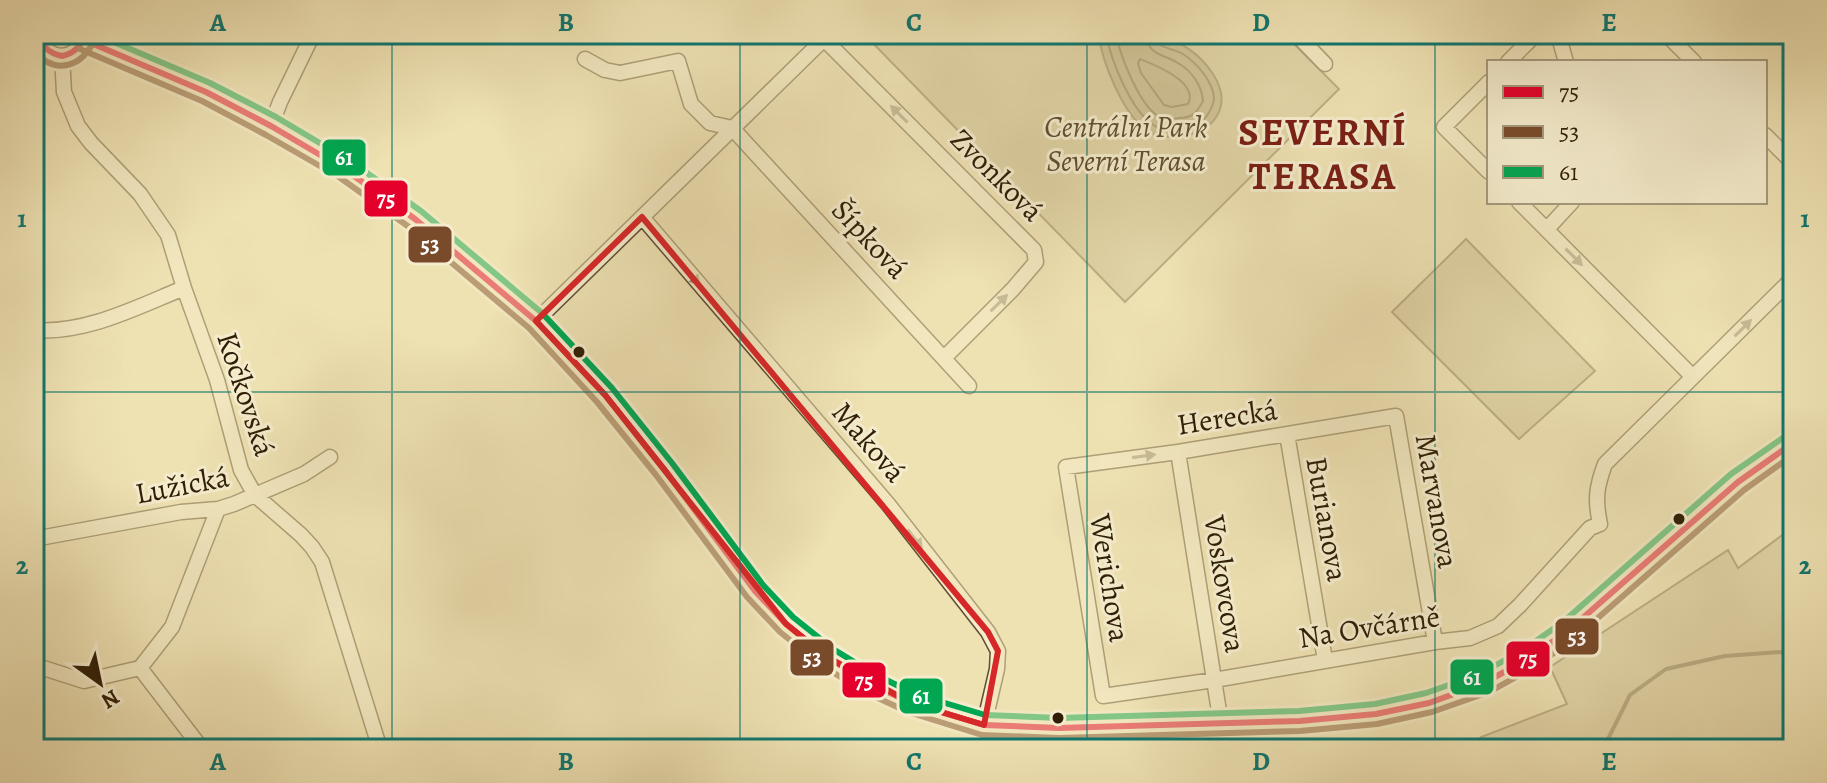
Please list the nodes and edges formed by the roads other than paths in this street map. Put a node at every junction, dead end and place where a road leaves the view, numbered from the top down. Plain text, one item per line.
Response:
1 (37, 34) edge
2 (313, 34) edge
3 (1296, 34) edge
4 (1536, 34) edge
5 (1558, 34) edge
6 (1666, 34) edge
7 (822, 36) edge
8 (85, 37) edge
9 (62, 56) junction
10 (585, 59) dead end
11 (1510, 60) edge
12 (1565, 60) edge
13 (1692, 60) edge
14 (1325, 64) dead end
15 (1486, 84) edge
16 (271, 126) junction
17 (732, 128) junction
18 (1767, 137) edge
19 (1793, 163) edge
20 (1487, 170) edge
21 (1521, 204) edge
22 (1570, 204) edge
23 (642, 217) junction
24 (1547, 229) junction
25 (1793, 278) edge
26 (184, 288) junction
27 (536, 321) junction
28 (34, 330) edge
29 (944, 358) junction
30 (1693, 377) junction
31 (969, 386) dead end
32 (1396, 416) joint
33 (1287, 434) junction
34 (1793, 443) edge
35 (1178, 452) junction
36 (330, 457) dead end
37 (1066, 467) joint
38 (255, 495) junction
39 (218, 509) junction
40 (34, 539) edge
41 (1435, 642) junction
42 (1325, 660) junction
43 (34, 665) edge
44 (140, 668) junction
45 (1214, 680) junction
46 (1103, 696) joint
47 (1221, 724) junction
48 (984, 725) junction
49 (202, 749) edge
50 (380, 749) edge

1 - 9 street
2 - 16 street
3 - 14 street
4 - 11 street
5 - 12 street
6 - 13 street
7 - 17 street
29 -> 7 street, Zvonková
8 - 9 street
8 - 16 street
9 - 26 street, Kočkovská
10 - 17 street
15 - 20 street
16 - 27 street
17 - 23 street
17 - 29 street, Šípková
18 - 19 street
21 - 24 street
22 - 24 street
23 - 27 street
23 -> 48 street, Maková
24 -> 30 street
30 -> 25 street
26 - 28 street
26 - 38 street, Kočkovská
27 - 48 street
29 - 31 street, Šípková
30 - 41 street, Na Ovčárně
32 - 33 street, Herecká
32 - 41 street, Marvanova
33 - 35 street, Herecká
33 - 42 street, Burianova
34 - 47 street
37 -> 35 street, Herecká
35 - 45 street, Voskovcova
36 - 38 street, Lužická
37 - 46 street, Werichova
38 - 39 street, Lužická
38 - 50 street, Kočkovská
39 - 40 street, Lužická
39 - 44 street
41 - 42 street, Na Ovčárně
42 - 45 street, Na Ovčárně
43 - 44 street
44 - 49 street
45 - 46 street, Na Ovčárně
45 - 47 street, Voskovcova
47 - 48 street

